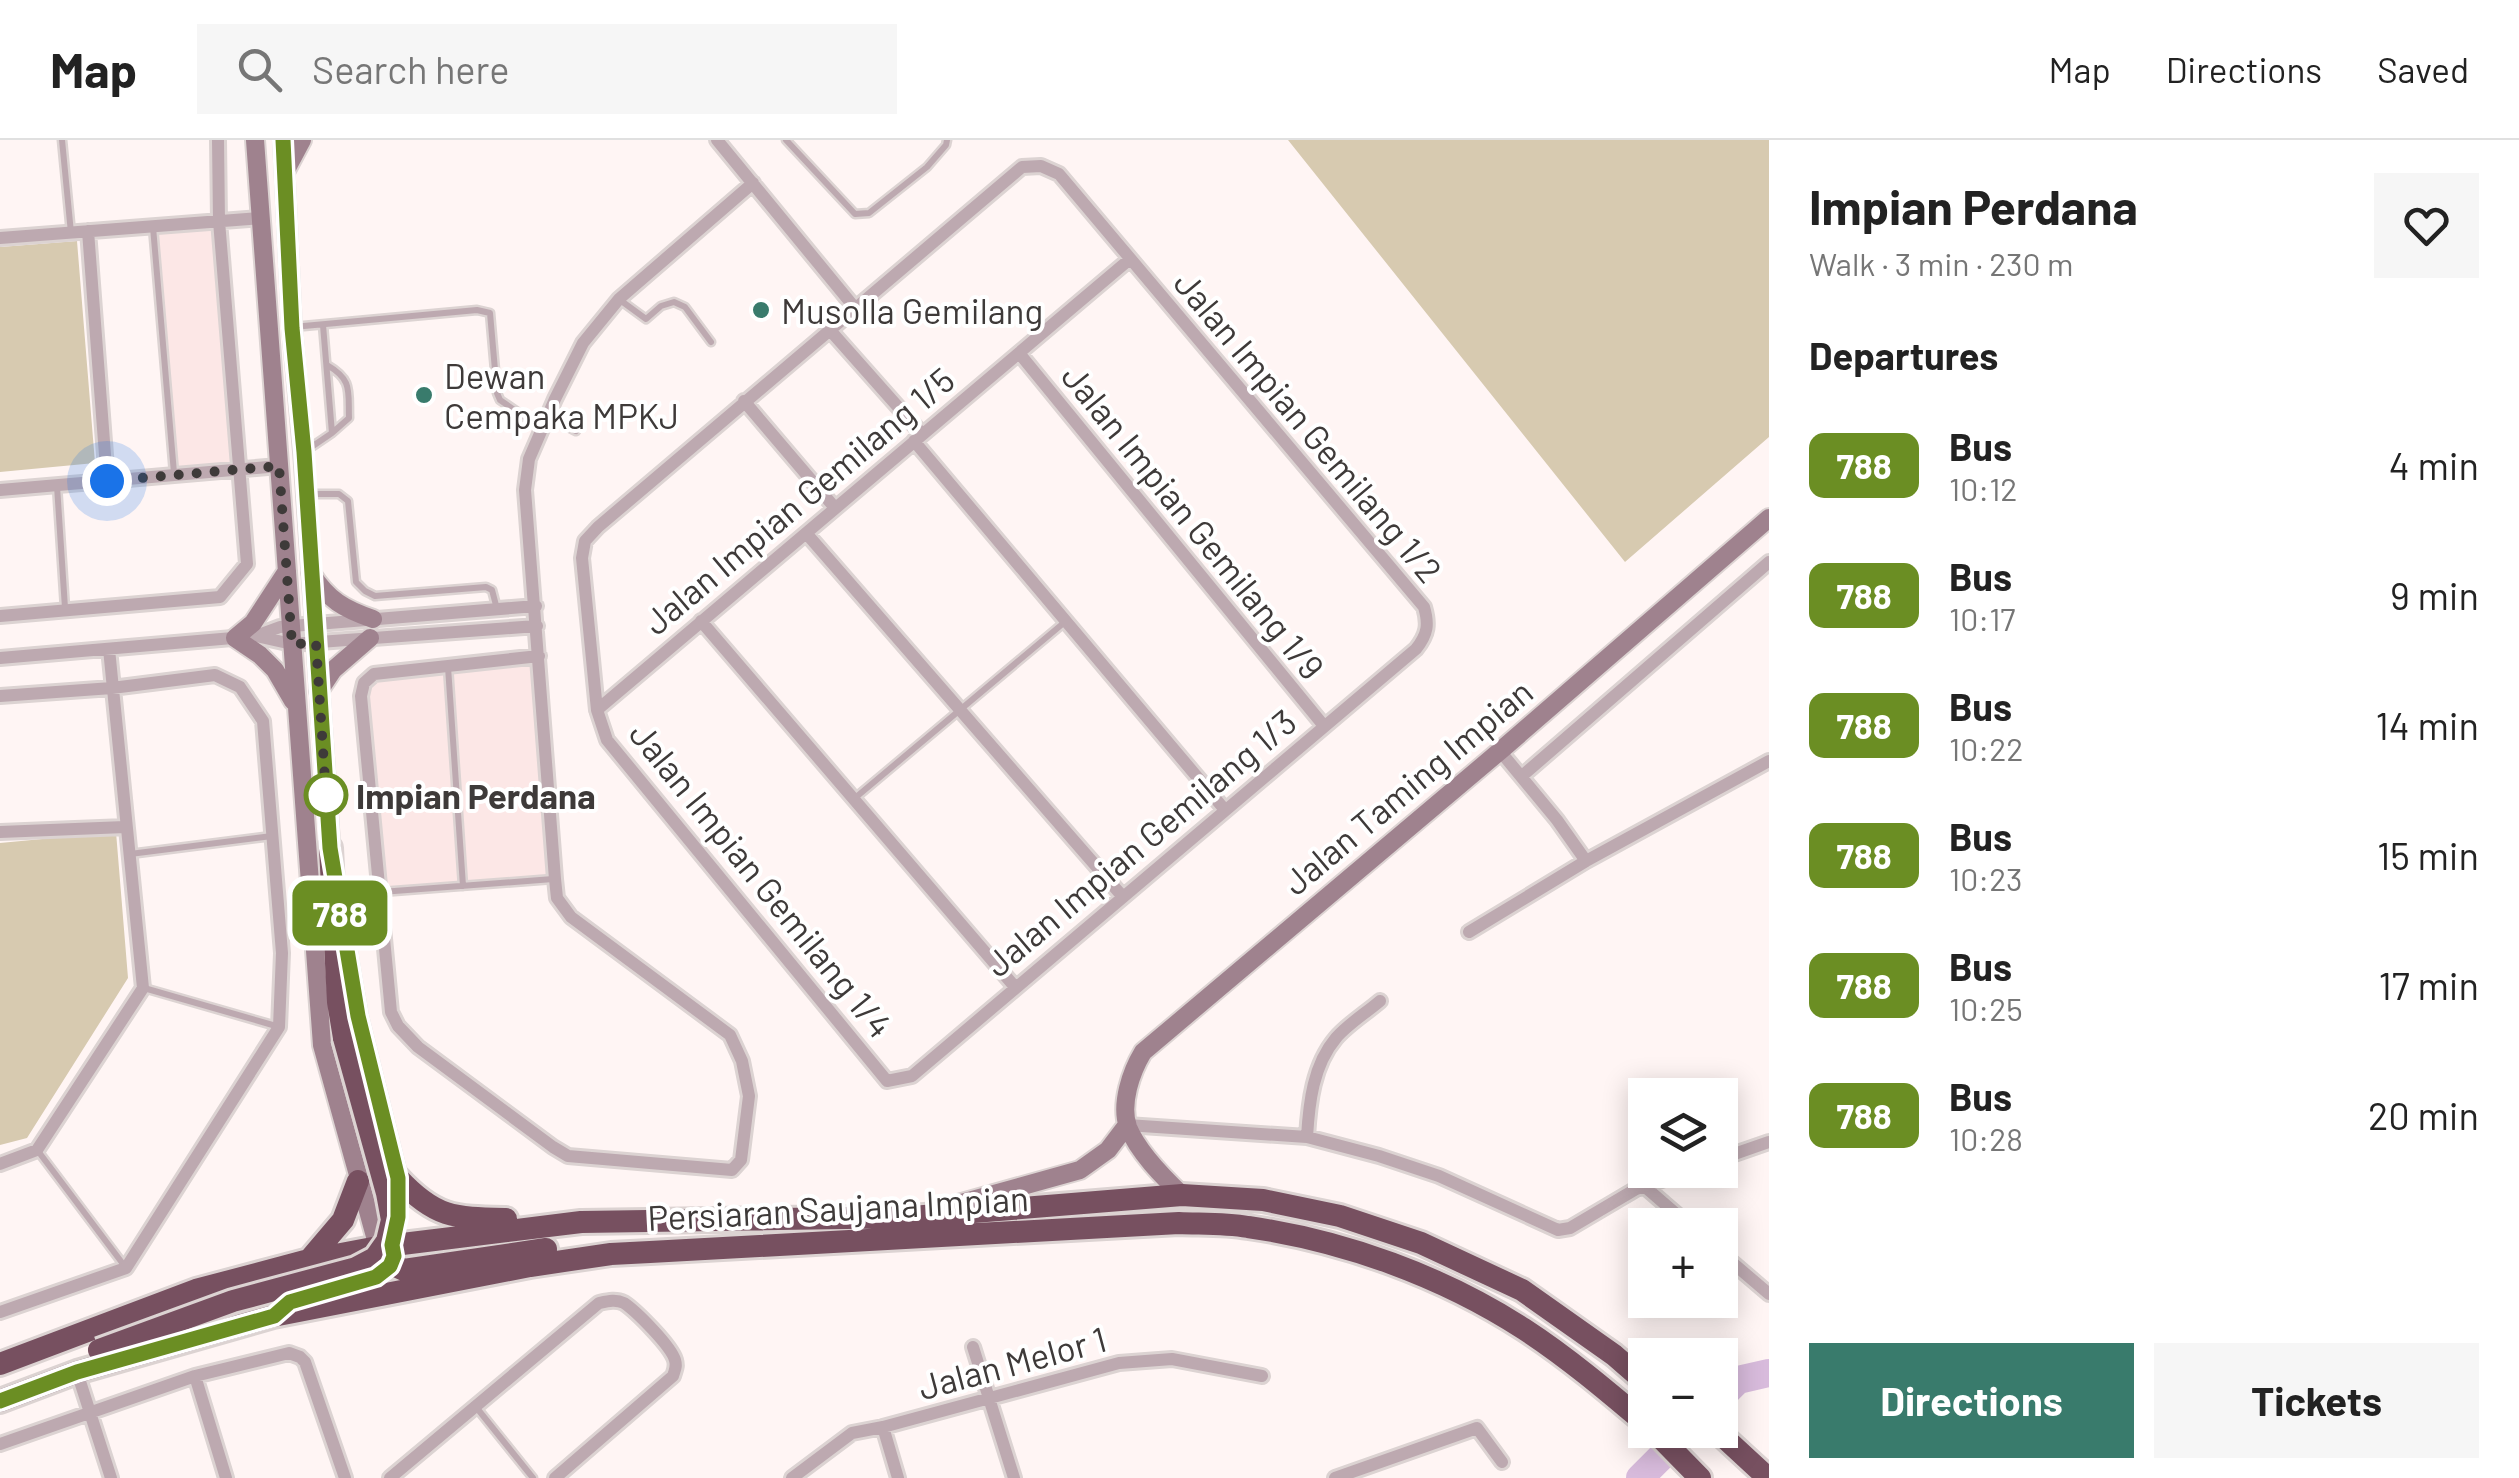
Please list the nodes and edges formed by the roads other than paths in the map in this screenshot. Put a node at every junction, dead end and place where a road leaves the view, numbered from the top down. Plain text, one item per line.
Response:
1 (62, 140) edge
2 (218, 140) edge
3 (255, 140) edge
4 (283, 140) edge
5 (302, 140) edge
6 (717, 140) edge
7 (786, 140) edge
8 (947, 140) edge
9 (285, 172) junction
10 (753, 184) junction
11 (260, 218) junction
12 (219, 221) junction
13 (153, 226) junction
14 (88, 231) junction
15 (71, 232) junction
16 (0, 238) edge
17 (1130, 259) junction
18 (619, 299) junction
19 (855, 308) junction
20 (323, 324) junction
21 (292, 328) junction
22 (830, 329) junction
23 (711, 342) dead end
24 (1019, 353) junction
25 (326, 364) junction
26 (744, 401) junction
27 (544, 423) junction
28 (576, 430) dead end
29 (332, 432) junction
30 (918, 438) junction
31 (304, 452) junction
32 (279, 466) junction
33 (239, 469) junction
34 (174, 475) junction
35 (107, 481) junction
36 (56, 485) junction
37 (0, 490) edge
38 (306, 494) junction
39 (835, 508) junction
40 (1769, 518) edge
41 (806, 532) junction
42 (1769, 562) edge
43 (287, 572) junction
44 (311, 573) junction
45 (536, 606) junction
46 (497, 609) junction
47 (65, 610) junction
48 (0, 616) edge
49 (702, 621) junction
50 (1066, 621) junction
51 (537, 626) junction
52 (372, 628) junction
53 (315, 633) junction
54 (291, 635) junction
55 (1425, 637) joint
56 (235, 638) junction
57 (108, 649) junction
58 (540, 656) junction
59 (0, 658) edge
60 (448, 666) junction
61 (112, 688) junction
62 (319, 691) junction
63 (0, 696) edge
64 (296, 705) junction
65 (597, 710) junction
66 (960, 710) junction
67 (1324, 726) junction
68 (1500, 751) junction
69 (1769, 761) edge
70 (1522, 776) junction
71 (854, 799) junction
72 (1225, 810) junction
73 (125, 827) junction
74 (0, 832) edge
75 (273, 836) junction
76 (330, 848) junction
77 (129, 854) junction
78 (1586, 861) junction
79 (555, 879) junction
80 (463, 886) junction
81 (380, 892) junction
82 (1122, 897) junction
83 (1470, 932) dead end
84 (143, 988) junction
85 (1015, 988) junction
86 (1380, 1001) dead end
87 (279, 1027) junction
88 (887, 1082) joint
89 (1127, 1124) junction
90 (1307, 1137) junction
91 (1769, 1142) edge
92 (37, 1150) junction
93 (1738, 1153) edge
94 (0, 1164) edge
95 (398, 1178) junction
96 (358, 1181) junction
97 (1640, 1188) edge
98 (1646, 1188) edge
99 (1182, 1195) junction
100 (1669, 1208) edge
101 (912, 1217) junction
102 (581, 1222) junction
103 (387, 1252) junction
104 (610, 1254) junction
105 (309, 1260) junction
106 (1738, 1267) edge
107 (126, 1268) junction
108 (1769, 1294) edge
109 (0, 1312) edge
110 (274, 1316) junction
111 (973, 1347) dead end
112 (0, 1364) edge
113 (1628, 1367) edge
114 (77, 1372) junction
115 (195, 1376) junction
116 (1262, 1376) dead end
117 (988, 1398) junction
118 (0, 1400) edge
119 (475, 1406) junction
120 (1628, 1409) edge
121 (91, 1412) junction
122 (883, 1427) junction
123 (0, 1444) edge
124 (1671, 1448) edge
125 (1724, 1448) edge
126 (1730, 1448) edge
127 (1502, 1462) dead end
128 (1696, 1474) edge
129 (112, 1478) edge
130 (226, 1478) edge
131 (345, 1478) edge
132 (390, 1478) edge
133 (533, 1478) edge
134 (555, 1478) edge
135 (792, 1478) edge
136 (898, 1478) edge
137 (1014, 1478) edge
138 (1335, 1478) edge
139 (1749, 1478) edge
140 (1768, 1478) edge

1 - 15 lane
2 - 12 street
3 - 11 street
4 - 9 street
5 - 9 street
6 - 10 street
7 - 8 lane
9 - 21 street
10 - 18 street
10 - 19 street
11 - 12 street
11 - 32 street
12 - 13 street
12 - 33 street
13 - 14 street
13 - 34 lane
14 - 15 street
14 - 35 street
15 - 16 street
17 - 19 street, Jalan Impian Gemilang 1/2
17 - 24 street, Jalan Impian Gemilang 1/5
17 - 55 street, Jalan Impian Gemilang 1/2
18 - 23 lane
18 - 27 street
19 - 22 street
20 - 21 lane
20 - 25 lane
20 - 27 lane
21 - 31 street
22 - 26 street
22 - 30 street
24 - 30 street, Jalan Impian Gemilang 1/5
24 - 67 street, Jalan Impian Gemilang 1/9
25 - 29 lane
25 - 29 lane
26 - 39 street
26 - 65 street
27 - 28 lane
27 - 45 street
29 - 31 lane
30 - 39 street, Jalan Impian Gemilang 1/5
30 - 50 street
31 - 38 street
32 - 33 street
32 - 43 street
33 - 34 street
33 - 47 street
34 - 35 street
35 - 36 street
36 - 37 street
36 - 47 lane
38 - 44 street
38 - 46 lane
39 - 41 street, Jalan Impian Gemilang 1/5
40 - 68 street, Jalan Taming Impian
41 - 49 street, Jalan Impian Gemilang 1/5
41 - 66 street
42 - 70 street
43 - 54 street
43 - 56 street
44 - 52 street
44 - 53 street
45 - 46 street
45 - 51 street
46 - 52 street
47 - 48 street
49 - 65 street, Jalan Impian Gemilang 1/5
49 - 71 street
50 - 66 lane
50 - 72 street
51 - 52 street
51 - 58 street
52 - 53 street
52 - 62 street
53 - 54 street
53 - 62 street
54 - 56 street
54 - 64 street
55 - 67 street, Jalan Impian Gemilang 1/3
56 - 57 street
56 - 64 street
57 - 59 street
57 - 61 street
58 - 60 street
58 - 79 street
60 - 80 lane
60 - 81 street
61 - 63 street
61 - 73 street
61 - 75 street
62 - 76 street
64 - 96 street
65 - 88 street, Jalan Impian Gemilang 1/4
66 - 71 lane
66 - 82 street
67 - 72 street, Jalan Impian Gemilang 1/3
68 - 70 street
68 - 89 street, Jalan Taming Impian
69 - 78 street
70 - 78 street
71 - 85 street
72 - 82 street, Jalan Impian Gemilang 1/3
73 - 74 street
73 - 77 street
75 - 77 lane
75 - 87 street
76 - 95 street
76 - 118 highway, bridge
77 - 84 street
78 - 83 street
79 - 80 lane
79 - 81 street
80 - 81 lane
82 - 85 street, Jalan Impian Gemilang 1/3
84 - 87 lane
84 - 92 street
85 - 88 street, Jalan Impian Gemilang 1/3
86 - 90 street
87 - 107 street
89 - 90 street
89 - 99 street
89 - 101 street
90 - 97 street
91 - 93 street
92 - 94 street
92 - 107 lane
95 - 102 highway
95 - 103 street
96 - 103 street
96 - 105 highway
98 - 100 street
99 - 101 highway, Persiaran Saujana Impian
99 - 113 highway, Persiaran Saujana Impian
101 - 102 highway, Persiaran Saujana Impian
102 - 103 highway, Persiaran Saujana Impian
103 - 104 highway
103 - 105 highway, Persiaran Saujana Impian
103 - 110 highway
104 - 110 highway, Persiaran Saujana Impian
104 - 120 highway, Persiaran Saujana Impian
105 - 112 highway, Persiaran Saujana Impian
106 - 108 street
107 - 109 street
110 - 114 highway, Persiaran Saujana Impian
111 - 117 street
114 - 118 highway, Persiaran Saujana Impian
114 - 121 street
115 - 121 street
115 - 130 street
115 - 131 street
116 - 117 street, Jalan Melor 1
117 - 122 street, Jalan Melor 1
117 - 137 street
119 - 132 street
119 - 133 lane
119 - 134 street
121 - 123 street
121 - 129 street
122 - 135 street, Jalan Melor 1
122 - 136 street
124 - 128 highway
125 - 139 highway
126 - 140 highway
127 - 138 street

